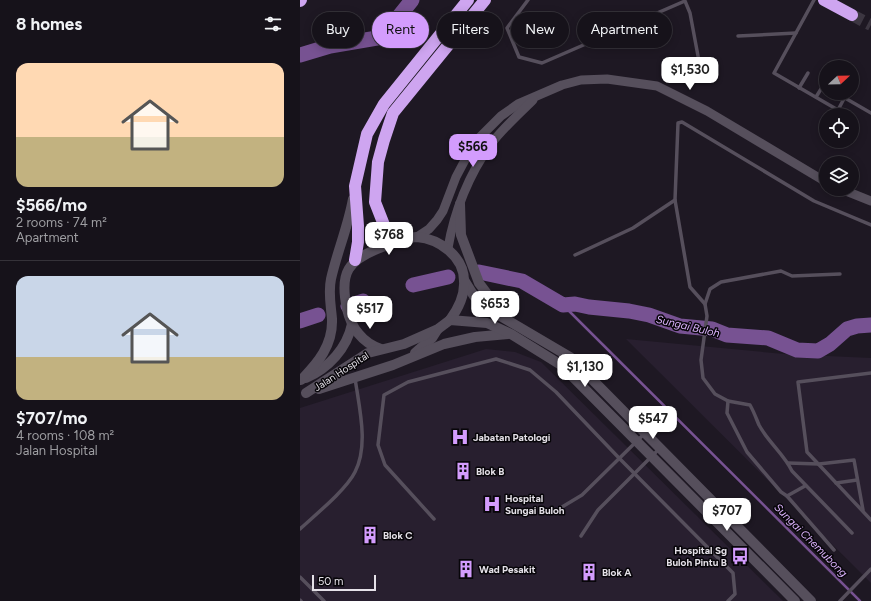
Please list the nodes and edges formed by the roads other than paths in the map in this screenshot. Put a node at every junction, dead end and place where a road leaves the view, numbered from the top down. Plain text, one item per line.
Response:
1 (468, 0) edge
2 (485, 0) edge
3 (528, 0) edge
4 (814, 0) edge
5 (824, 0) edge
6 (852, 15) tunnel mouth
7 (796, 33) junction
8 (738, 36) dead end
9 (701, 72) dead end
10 (808, 73) dead end
11 (799, 88) junction
12 (819, 92) edge
13 (537, 96) junction
14 (816, 97) junction
15 (819, 99) edge
16 (821, 100) edge
17 (844, 100) edge
18 (848, 100) edge
19 (871, 113) edge
20 (819, 178) edge
21 (355, 186) junction
22 (859, 196) edge
23 (675, 200) junction
24 (871, 201) edge
25 (460, 204) junction
26 (871, 225) edge
27 (417, 237) junction
28 (404, 239) junction
29 (448, 248) junction
30 (575, 254) dead end
31 (354, 260) junction
32 (840, 274) dead end
33 (464, 280) junction
34 (705, 304) junction
35 (450, 320) junction
36 (352, 324) junction
37 (517, 325) junction
38 (438, 329) junction
39 (511, 334) junction
40 (381, 349) junction
41 (410, 358) junction
42 (871, 373) edge
43 (355, 377) junction
44 (300, 380) edge
45 (303, 394) edge
46 (728, 401) junction
47 (645, 433) junction
48 (637, 440) junction
49 (660, 448) junction
50 (652, 456) junction
51 (619, 458) junction
52 (788, 463) junction
53 (819, 464) junction
54 (634, 474) junction
55 (857, 480) junction
56 (836, 483) junction
57 (805, 486) junction
58 (787, 496) junction
59 (557, 510) dead end
60 (863, 511) junction
61 (434, 519) dead end
62 (871, 520) edge
63 (300, 529) edge
64 (852, 534) dead end
65 (582, 536) dead end
66 (834, 550) dead end
67 (870, 570) edge
68 (300, 577) edge
69 (324, 601) edge
70 (728, 601) edge
71 (795, 601) edge
72 (811, 601) edge
73 (840, 601) edge

1 - 21 highway
2 - 28 highway
3 - 9 lane
4 - 7 lane
5 - 6 highway
7 - 8 lane
7 - 11 lane
10 - 11 lane
11 - 14 lane
12 - 14 lane
13 - 20 street
13 - 25 street
13 - 27 street
14 - 15 lane
16 - 17 lane
18 - 19 lane
21 - 31 highway
21 - 44 main road
22 - 24 street
23 - 26 lane
23 - 30 lane
23 - 34 lane
25 - 29 street
25 - 37 main road
27 - 28 main road
27 - 29 main road
28 - 31 main road
29 - 33 main road
31 - 36 main road
32 - 34 lane
33 - 35 main road
33 - 37 main road
34 - 46 lane
35 - 38 main road, Jalan Hospital
35 - 39 main road
36 - 40 main road
36 - 44 main road, Jalan Hospital
37 - 47 main road
38 - 40 main road, Jalan Hospital
38 - 41 main road
39 - 41 main road, Jalan Hospital
39 - 48 main road
40 - 45 main road, Jalan Hospital
41 - 43 main road, Jalan Hospital
42 - 53 lane
43 - 45 main road, Jalan Hospital
43 - 63 lane
46 - 52 lane
46 - 58 lane
47 - 48 lane
47 - 49 main road
48 - 50 main road
48 - 51 lane
49 - 50 lane
49 - 72 main road
50 - 54 lane
50 - 71 main road
51 - 54 lane
51 - 59 lane
51 - 61 lane
52 - 53 lane
52 - 57 lane
53 - 55 lane
53 - 56 lane
54 - 65 lane
54 - 70 lane
55 - 56 lane
55 - 60 lane
56 - 60 lane
57 - 58 lane
57 - 64 lane
58 - 66 lane
60 - 62 lane
67 - 73 lane
68 - 69 lane

